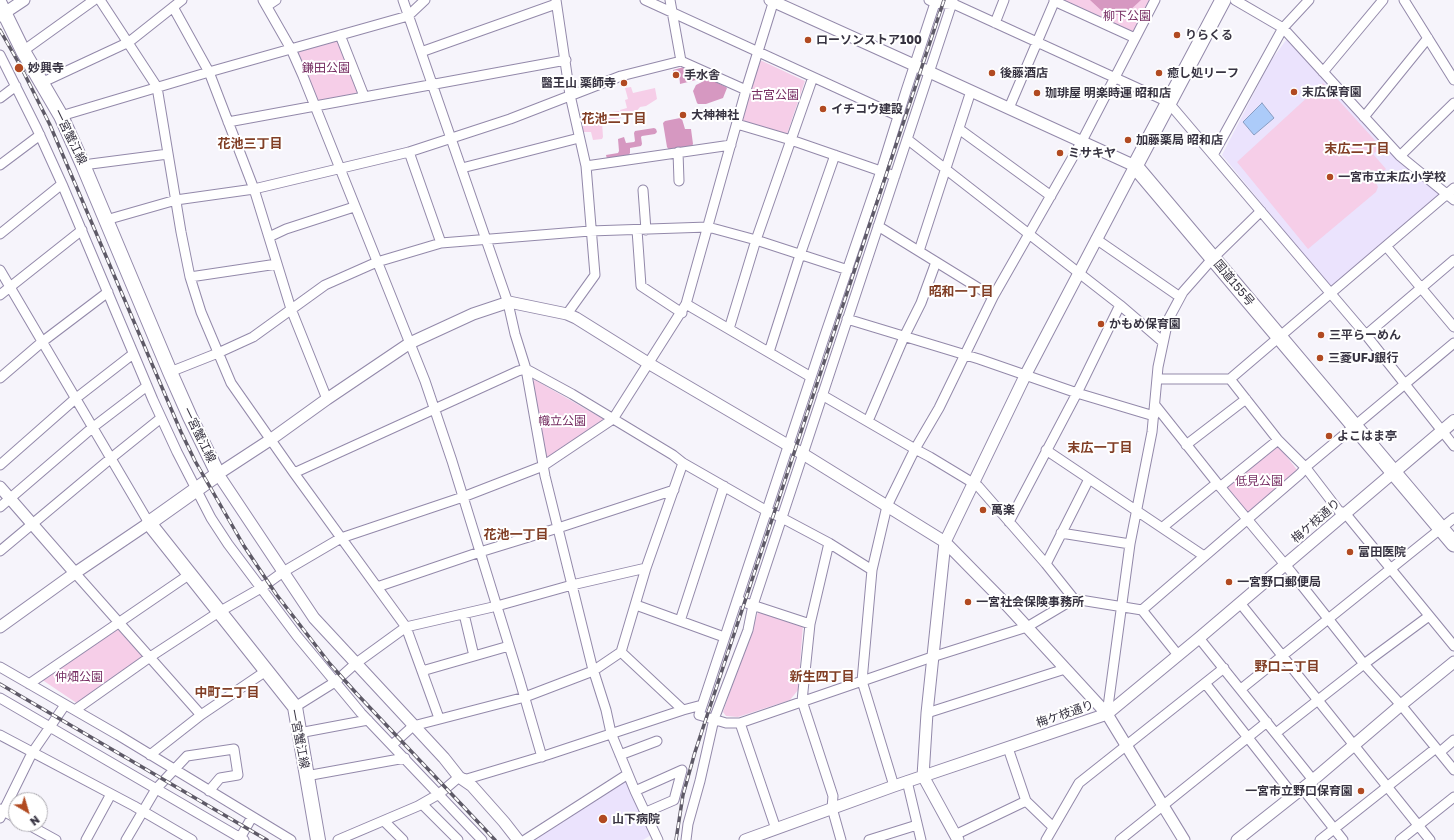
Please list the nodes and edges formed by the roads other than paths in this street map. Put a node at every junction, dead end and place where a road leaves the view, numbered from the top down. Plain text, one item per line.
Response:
1 (24, 0) edge
2 (94, 0) edge
3 (100, 0) edge
4 (182, 0) edge
5 (276, 0) edge
6 (403, 0) edge
7 (425, 0) edge
8 (645, 0) edge
9 (670, 0) edge
10 (1004, 0) edge
11 (1055, 0) edge
12 (1155, 0) edge
13 (1223, 0) edge
14 (1235, 0) edge
15 (1309, 0) edge
16 (1382, 0) edge
17 (1404, 0) edge
18 (773, 1) edge
19 (933, 1) edge
20 (556, 2) edge
21 (952, 2) edge
22 (265, 3) edge
23 (2, 7) edge
24 (173, 7) junction
25 (673, 13) junction
26 (408, 16) junction
27 (995, 23) junction
28 (1283, 28) junction
29 (340, 35) junction
30 (1135, 38) junction
31 (1428, 38) junction
32 (128, 42) junction
33 (1037, 43) junction
34 (291, 49) junction
35 (23, 51) junction
36 (421, 52) junction
37 (758, 52) junction
38 (0, 55) edge
39 (566, 60) junction
40 (681, 61) junction
41 (914, 64) junction
42 (209, 72) junction
43 (929, 72) junction
44 (1323, 72) junction
45 (813, 77) junction
46 (1116, 78) junction
47 (1454, 80) edge
48 (41, 83) junction
49 (432, 85) junction
50 (16, 86) junction
51 (157, 87) junction
52 (746, 90) junction
53 (971, 91) junction
54 (570, 95) junction
55 (364, 96) junction
56 (0, 98) edge
57 (1168, 102) junction
58 (1454, 103) edge
59 (315, 106) junction
60 (1009, 108) junction
61 (61, 116) junction
62 (898, 116) junction
63 (1364, 117) junction
64 (228, 122) junction
65 (737, 124) junction
66 (959, 129) junction
67 (40, 135) junction
68 (451, 138) junction
69 (579, 138) junction
70 (907, 139) junction
71 (791, 140) junction
72 (1082, 141) junction
73 (731, 145) junction
74 (409, 152) junction
75 (678, 152) junction
76 (168, 154) junction
77 (835, 155) junction
78 (1213, 155) junction
79 (1400, 156) junction
80 (0, 165) edge
81 (83, 165) junction
82 (586, 166) junction
83 (1134, 166) junction
84 (462, 168) junction
85 (945, 169) junction
86 (340, 170) junction
87 (881, 171) junction
88 (894, 176) junction
89 (679, 181) dead end
90 (62, 184) junction
91 (254, 189) junction
92 (643, 190) dead end
93 (1452, 194) edge
94 (1051, 196) junction
95 (176, 200) junction
96 (354, 206) junction
97 (1261, 211) junction
98 (106, 220) junction
99 (878, 226) junction
100 (708, 227) junction
101 (82, 230) junction
102 (641, 230) junction
103 (590, 231) junction
104 (0, 234) edge
105 (1029, 235) junction
106 (269, 237) junction
107 (486, 238) junction
108 (1096, 239) junction
109 (756, 240) junction
110 (441, 243) junction
111 (1386, 246) junction
112 (919, 252) junction
113 (800, 255) junction
114 (1213, 258) junction
115 (1454, 260) edge
116 (377, 262) junction
117 (936, 262) junction
118 (277, 264) junction
119 (0, 270) edge
120 (848, 270) junction
121 (1078, 274) junction
122 (190, 277) junction
123 (10, 287) junction
124 (1420, 288) junction
125 (108, 292) junction
126 (1330, 293) junction
127 (0, 295) edge
128 (993, 296) junction
129 (1180, 297) junction
130 (508, 302) junction
131 (686, 304) junction
132 (1120, 305) junction
133 (291, 309) junction
134 (682, 313) junction
135 (567, 314) junction
136 (847, 319) junction
137 (1454, 327) edge
138 (729, 329) junction
139 (1366, 336) junction
140 (904, 337) junction
141 (1279, 337) junction
142 (42, 342) junction
143 (1163, 342) junction
144 (410, 343) junction
145 (1454, 343) edge
146 (769, 352) junction
147 (218, 353) junction
148 (133, 354) junction
149 (965, 355) junction
150 (648, 363) junction
151 (526, 369) junction
152 (170, 372) junction
153 (1026, 374) junction
154 (812, 377) junction
155 (0, 378) edge
156 (1157, 379) junction
157 (1230, 379) junction
158 (1406, 384) junction
159 (147, 386) junction
160 (1077, 393) junction
161 (822, 395) junction
162 (75, 399) junction
163 (327, 399) junction
164 (1246, 399) junction
165 (1154, 405) junction
166 (434, 409) junction
167 (1154, 416) junction
168 (161, 418) junction
169 (613, 419) junction
170 (868, 421) junction
171 (1454, 421) edge
172 (1354, 427) junction
173 (92, 428) junction
174 (1442, 431) junction
175 (270, 440) junction
176 (1278, 440) junction
177 (1186, 445) junction
178 (789, 446) junction
179 (1454, 446) edge
180 (915, 449) junction
181 (1046, 450) junction
182 (803, 454) junction
183 (110, 459) junction
184 (683, 463) junction
185 (0, 465) edge
186 (543, 466) junction
187 (1306, 468) junction
188 (1394, 472) junction
189 (294, 473) junction
190 (218, 474) junction
191 (1089, 479) junction
192 (973, 482) junction
193 (1218, 485) junction
194 (724, 486) junction
195 (0, 487) edge
196 (196, 489) junction
197 (674, 490) junction
198 (463, 497) junction
199 (10, 499) junction
200 (887, 506) junction
201 (0, 507) edge
202 (1136, 510) junction
203 (767, 511) junction
204 (1345, 513) junction
205 (782, 518) junction
206 (1454, 518) edge
207 (1247, 519) junction
208 (1009, 522) junction
209 (149, 523) junction
210 (32, 524) junction
211 (558, 528) junction
212 (1163, 528) junction
213 (1441, 529) junction
214 (1061, 533) junction
215 (341, 538) junction
216 (945, 542) junction
217 (829, 543) junction
218 (1130, 544) junction
219 (1454, 544) edge
220 (0, 551) edge
221 (480, 552) junction
222 (1204, 556) junction
223 (1046, 564) junction
224 (1285, 565) junction
225 (646, 568) junction
226 (1391, 568) junction
227 (872, 570) junction
228 (283, 572) junction
229 (75, 573) junction
230 (190, 574) junction
231 (572, 585) junction
232 (377, 587) junction
233 (261, 588) junction
234 (1074, 599) junction
235 (737, 600) junction
236 (1240, 603) junction
237 (636, 605) junction
238 (753, 605) junction
239 (496, 606) junction
240 (1122, 607) junction
241 (1142, 610) junction
242 (219, 612) junction
243 (464, 614) junction
244 (1429, 616) junction
245 (1328, 619) junction
246 (119, 622) junction
247 (680, 622) junction
248 (810, 624) junction
249 (0, 627) edge
250 (406, 627) junction
251 (1027, 627) junction
252 (724, 637) junction
253 (1199, 638) junction
254 (509, 646) junction
255 (1454, 646) edge
256 (621, 652) junction
257 (1178, 655) junction
258 (474, 656) junction
259 (1282, 656) junction
260 (150, 657) junction
261 (932, 657) junction
262 (1454, 662) edge
263 (355, 664) junction
264 (1364, 664) junction
265 (0, 667) edge
266 (1224, 668) junction
267 (1066, 669) junction
268 (266, 671) junction
269 (422, 671) junction
270 (593, 671) junction
271 (862, 681) junction
272 (335, 682) junction
273 (29, 684) junction
274 (1205, 684) junction
275 (1241, 689) junction
276 (525, 697) junction
277 (0, 698) edge
278 (802, 701) junction
279 (1318, 701) junction
280 (65, 705) junction
281 (702, 705) junction
282 (1401, 705) junction
283 (294, 707) junction
284 (74, 710) junction
285 (683, 710) junction
286 (927, 713) junction
287 (1107, 714) junction
288 (201, 715) junction
289 (439, 718) junction
290 (368, 720) junction
291 (714, 720) junction
292 (1267, 722) junction
293 (740, 723) junction
294 (50, 726) junction
295 (413, 726) junction
296 (299, 733) junction
297 (611, 733) junction
298 (1276, 733) junction
299 (0, 735) edge
300 (1248, 738) junction
301 (1454, 740) edge
302 (657, 741) dead end
303 (392, 744) junction
304 (1126, 746) junction
305 (1354, 746) junction
306 (1008, 748) junction
307 (1438, 750) junction
308 (32, 753) junction
309 (150, 755) junction
310 (620, 755) junction
311 (542, 757) junction
312 (405, 758) junction
313 (174, 770) junction
314 (1454, 770) edge
315 (628, 774) junction
316 (306, 776) junction
317 (923, 776) junction
318 (459, 777) junction
319 (1313, 780) junction
320 (907, 782) junction
321 (894, 786) junction
322 (1388, 787) junction
323 (1302, 788) junction
324 (156, 789) junction
325 (209, 791) junction
326 (635, 791) junction
327 (111, 794) junction
328 (439, 794) junction
329 (1293, 795) junction
330 (1454, 797) edge
331 (1026, 801) junction
332 (422, 804) junction
333 (1163, 806) junction
334 (832, 808) junction
335 (142, 811) junction
336 (1, 813) edge
337 (644, 813) junction
338 (252, 817) junction
339 (384, 821) junction
340 (917, 825) junction
341 (1418, 826) junction
342 (1053, 827) junction
343 (776, 829) junction
344 (1334, 829) junction
345 (42, 832) edge
346 (957, 838) edge
347 (241, 839) edge
348 (56, 840) edge
349 (86, 840) edge
350 (126, 840) edge
351 (192, 840) edge
352 (291, 840) edge
353 (318, 840) edge
354 (338, 840) edge
355 (403, 840) edge
356 (458, 840) edge
357 (482, 840) edge
358 (518, 840) edge
359 (525, 840) edge
360 (658, 840) edge
361 (686, 840) edge
362 (746, 840) edge
363 (841, 840) edge
364 (869, 840) edge
365 (921, 840) edge
366 (1046, 840) edge
367 (1120, 840) edge
368 (1184, 840) edge
369 (1237, 840) edge
370 (1320, 840) edge
371 (1343, 840) edge
372 (1400, 840) edge
373 (1430, 840) edge

1 - 23 street
2 - 35 street
3 - 32 street
4 - 24 street
5 - 22 street
6 - 26 street
7 - 26 street
8 - 25 street
9 - 25 street
10 - 27 street
11 - 30 street
11 - 33 street
12 - 30 street
13 - 57 highway
14 - 28 street
15 - 28 street
16 - 44 street
17 - 31 street
18 - 37 street
18 - 41 street
19 - 21 street
19 - 41 street
20 - 36 street
20 - 39 street
21 - 27 street
21 - 43 street
22 - 34 street
23 - 35 main road, 一宮蟹江線
24 - 32 street
24 - 42 street
25 - 37 street
25 - 40 street
26 - 29 street
26 - 36 street
27 - 33 street
28 - 44 street
28 - 78 street
29 - 34 street
29 - 55 street
30 - 46 street
31 - 47 street
31 - 63 street
32 - 48 street
32 - 51 street
33 - 46 street
33 - 60 street
34 - 42 street
34 - 59 street
35 - 48 main road, 一宮蟹江線
36 - 49 street
37 - 45 street
37 - 52 street
38 - 50 street
39 - 49 street
39 - 54 street
40 - 52 street
40 - 54 street
41 - 43 street
41 - 62 street
42 - 51 street
42 - 64 street
43 - 53 street
43 - 70 street
44 - 63 street
45 - 62 street
45 - 71 street
46 - 57 street
46 - 72 street
48 - 61 main road, 一宮蟹江線
49 - 55 street
49 - 68 street
50 - 56 street
50 - 67 street
51 - 61 street
51 - 76 street
52 - 65 street
53 - 60 street
53 - 66 street
54 - 68 street
54 - 69 street
55 - 59 street
57 - 78 street
57 - 83 highway
58 - 79 street
59 - 64 street
59 - 86 street
60 - 72 street
61 - 81 main road, 一宮蟹江線
62 - 87 street
63 - 79 street
64 - 91 street
65 - 71 street
65 - 73 street
66 - 85 street
66 - 94 street
67 - 80 street
67 - 90 street
68 - 74 street
68 - 84 street
69 - 82 street
69 - 84 street
70 - 85 street
70 - 88 street
71 - 77 street
71 - 109 street
72 - 83 street
72 - 94 street
73 - 75 street
73 - 100 street
74 - 86 street
74 - 110 street
75 - 82 street
75 - 89 street
76 - 81 street
76 - 95 street
77 - 87 street
77 - 113 street
78 - 97 street
79 - 93 street
81 - 98 main road, 一宮蟹江線
82 - 103 street
83 - 108 street
83 - 114 highway, 国道155号
84 - 107 street
85 - 105 street
85 - 112 street
86 - 91 street
86 - 96 street
87 - 88 street
87 - 120 street
88 - 99 street
90 - 101 street
90 - 104 street
91 - 95 street
91 - 106 street
92 - 102 street
93 - 111 street
94 - 105 street
95 - 98 street
95 - 122 street
96 - 106 street
96 - 116 street
97 - 114 street
97 - 126 street
98 - 152 main road, 一宮蟹江線
99 - 112 street
99 - 136 street
100 - 102 street
100 - 109 street
100 - 131 street
101 - 123 street
101 - 125 street
102 - 103 street
102 - 134 street
103 - 107 street
103 - 135 street
105 - 121 street
105 - 128 street
106 - 118 street
107 - 110 street
107 - 130 street
108 - 121 street
108 - 129 street
109 - 113 street
109 - 138 street
110 - 116 street
111 - 124 street
111 - 126 street
112 - 117 street
113 - 120 street
113 - 146 street
114 - 129 street
114 - 141 highway, 国道155号
115 - 124 street
116 - 133 street
116 - 144 street
117 - 128 street
117 - 140 street
118 - 122 street
118 - 133 street
119 - 123 street
120 - 154 street
121 - 132 street
121 - 153 street
122 - 147 street
123 - 127 street
123 - 142 street
124 - 137 street
124 - 139 street
125 - 142 street
125 - 148 street
126 - 139 street
126 - 141 street
128 - 149 street
129 - 143 street
130 - 135 street
130 - 144 street
130 - 151 street
131 - 134 street
131 - 138 street
132 - 143 street
132 - 160 street
133 - 147 street
133 - 163 street
134 - 150 street
135 - 150 street
136 - 140 street
136 - 161 street
138 - 146 street
139 - 158 street
140 - 149 street
140 - 170 street
141 - 157 street
141 - 172 highway, 国道155号
142 - 155 street
142 - 162 street
143 - 156 street
144 - 163 street
144 - 166 street
145 - 158 street
146 - 154 street
147 - 152 street
147 - 175 street
148 - 159 street
148 - 162 street
149 - 153 street
149 - 180 street
150 - 169 street
150 - 178 street
151 - 166 street
151 - 169 street
151 - 186 street
152 - 190 main road, 一宮蟹江線
153 - 160 street
153 - 192 street
154 - 178 street
156 - 157 street
156 - 165 street
157 - 164 street
158 - 172 street
158 - 174 street
159 - 168 street
159 - 173 street
160 - 167 street
160 - 181 street
161 - 170 street
161 - 182 street
162 - 173 street
162 - 185 street
163 - 175 street
164 - 176 street
164 - 177 street
165 - 167 street
165 - 177 street
166 - 189 street
166 - 198 street
167 - 202 street
168 - 183 street
168 - 196 street
169 - 184 street
169 - 186 street
170 - 180 street
171 - 174 main road
172 - 187 street
172 - 188 highway, 国道155号
173 - 183 street
173 - 199 street
174 - 179 street
174 - 188 main road
175 - 189 street
175 - 190 street
176 - 187 street
176 - 193 street
177 - 193 street
178 - 182 street
178 - 203 street
180 - 192 street
180 - 200 street
181 - 191 street
181 - 208 street
182 - 200 street
182 - 205 street
183 - 209 street
183 - 210 street
184 - 194 street
184 - 197 street
186 - 198 street
186 - 211 street
187 - 204 street
187 - 207 street
188 - 204 street, 梅ケ枝通り
188 - 213 highway, 国道155号
189 - 215 street
190 - 196 main road, 一宮蟹江線
190 - 228 street
191 - 202 street
191 - 214 street
192 - 208 street
192 - 216 street
193 - 207 street
193 - 212 street
194 - 203 street
194 - 247 street
195 - 199 street
196 - 209 main road, 一宮蟹江線
196 - 233 street
197 - 211 street
197 - 225 street
198 - 215 street
198 - 221 street
199 - 201 street
199 - 210 street
200 - 216 street
200 - 227 street
202 - 212 street
202 - 218 street
203 - 205 street
203 - 235 street
204 - 224 street, 梅ケ枝通り
204 - 226 street
205 - 217 street
205 - 238 street
206 - 213 street
207 - 222 street
207 - 224 street
208 - 223 street
209 - 229 street
209 - 230 main road, 一宮蟹江線
210 - 220 street
210 - 229 street
211 - 221 street
211 - 231 street
212 - 222 street
213 - 219 highway, 国道155号
213 - 226 street
214 - 218 street
214 - 223 street
215 - 228 street
215 - 232 street
216 - 251 street
216 - 261 street
217 - 227 street
217 - 248 street
218 - 240 street
221 - 232 street
221 - 239 street
222 - 241 street
223 - 234 street
224 - 236 street, 梅ケ枝通り
224 - 245 street
225 - 231 street
225 - 237 street
226 - 244 street
226 - 245 street
227 - 271 street
228 - 233 street
228 - 263 street
229 - 246 street
229 - 249 street
230 - 242 main road, 一宮蟹江線
230 - 246 street
231 - 239 street
231 - 270 street
232 - 250 street
233 - 242 street
233 - 272 street
234 - 240 street
234 - 251 street
235 - 238 street
235 - 252 street
236 - 253 street, 梅ケ枝通り
236 - 259 street
237 - 247 street
237 - 256 street
238 - 248 street
238 - 291 street
239 - 243 street
239 - 254 street
240 - 241 street
240 - 287 street
241 - 257 street
242 - 260 street
242 - 268 main road, 一宮蟹江線
243 - 250 street
243 - 258 street
244 - 255 street
244 - 264 street
245 - 259 street
245 - 264 street
246 - 260 street
246 - 273 street
247 - 252 street
248 - 278 street
250 - 263 street
250 - 269 street
251 - 261 street
251 - 267 street
252 - 281 street
253 - 257 street, 梅ケ枝通り
253 - 266 street
254 - 258 street
254 - 276 street
256 - 270 street
256 - 285 street
257 - 287 street, 梅ケ枝通り
258 - 269 street
259 - 275 street
259 - 279 street
260 - 284 street
260 - 288 street
261 - 271 street
261 - 286 street
262 - 282 street
263 - 272 street
263 - 295 street
264 - 279 street
264 - 282 street
265 - 273 street
266 - 274 street
266 - 275 street
267 - 286 street
267 - 287 street
268 - 283 main road, 一宮蟹江線
268 - 288 street
269 - 289 street
270 - 276 street
270 - 297 street
271 - 278 street
271 - 321 street
272 - 283 street
272 - 290 street
273 - 280 street
274 - 300 street
274 - 304 street
275 - 292 street
276 - 289 street
276 - 311 street
277 - 294 street
278 - 293 street
278 - 334 street
279 - 298 street
279 - 305 street
280 - 284 street
280 - 294 street
281 - 285 street
281 - 291 street
282 - 305 street
282 - 307 street
283 - 296 main road, 一宮蟹江線
284 - 309 street
285 - 297 street
286 - 317 street
287 - 304 street
287 - 306 street, 梅ケ枝通り
288 - 309 street
289 - 295 street
290 - 296 street
290 - 303 street
291 - 293 street
291 - 361 street
292 - 298 street
292 - 300 street
293 - 343 street
294 - 308 street
294 - 324 street
295 - 303 street
295 - 318 street
296 - 316 main road, 一宮蟹江線
297 - 310 street
297 - 311 street
298 - 319 street
299 - 308 street
300 - 329 street
300 - 333 street
301 - 307 street
302 - 310 street
303 - 312 street
304 - 333 street
304 - 342 street
305 - 319 street
305 - 322 street
306 - 317 street, 梅ケ枝通り
306 - 331 street
307 - 314 street
307 - 322 street
308 - 327 street
308 - 336 street
309 - 313 street
310 - 315 street
311 - 318 street
312 - 316 street
312 - 328 street
313 - 324 street
313 - 325 street
313 - 325 street
315 - 326 street
315 - 359 street
316 - 353 main road, 一宮蟹江線
317 - 320 street, 梅ケ枝通り
317 - 346 street
318 - 328 street
318 - 358 street
319 - 323 street
320 - 321 street, 梅ケ枝通り
320 - 340 street
321 - 334 street, 梅ケ枝通り
322 - 341 street
322 - 344 street
323 - 329 street
323 - 344 street
324 - 335 street
324 - 347 street
325 - 338 street
326 - 337 street
326 - 337 street
327 - 335 street
327 - 349 street
328 - 332 street
328 - 357 street
329 - 369 street
330 - 341 street
331 - 342 street
331 - 346 street
332 - 339 street
332 - 356 street
333 - 367 street
333 - 368 street
334 - 343 street, 梅ケ枝通り
334 - 363 street
335 - 350 street
335 - 351 street
337 - 360 street
338 - 347 street
338 - 352 street
339 - 354 street
339 - 355 street
340 - 364 street
340 - 365 street
341 - 372 street
341 - 373 street
342 - 366 street
343 - 362 street, 梅ケ枝通り
344 - 370 street
344 - 371 street
345 - 348 street

